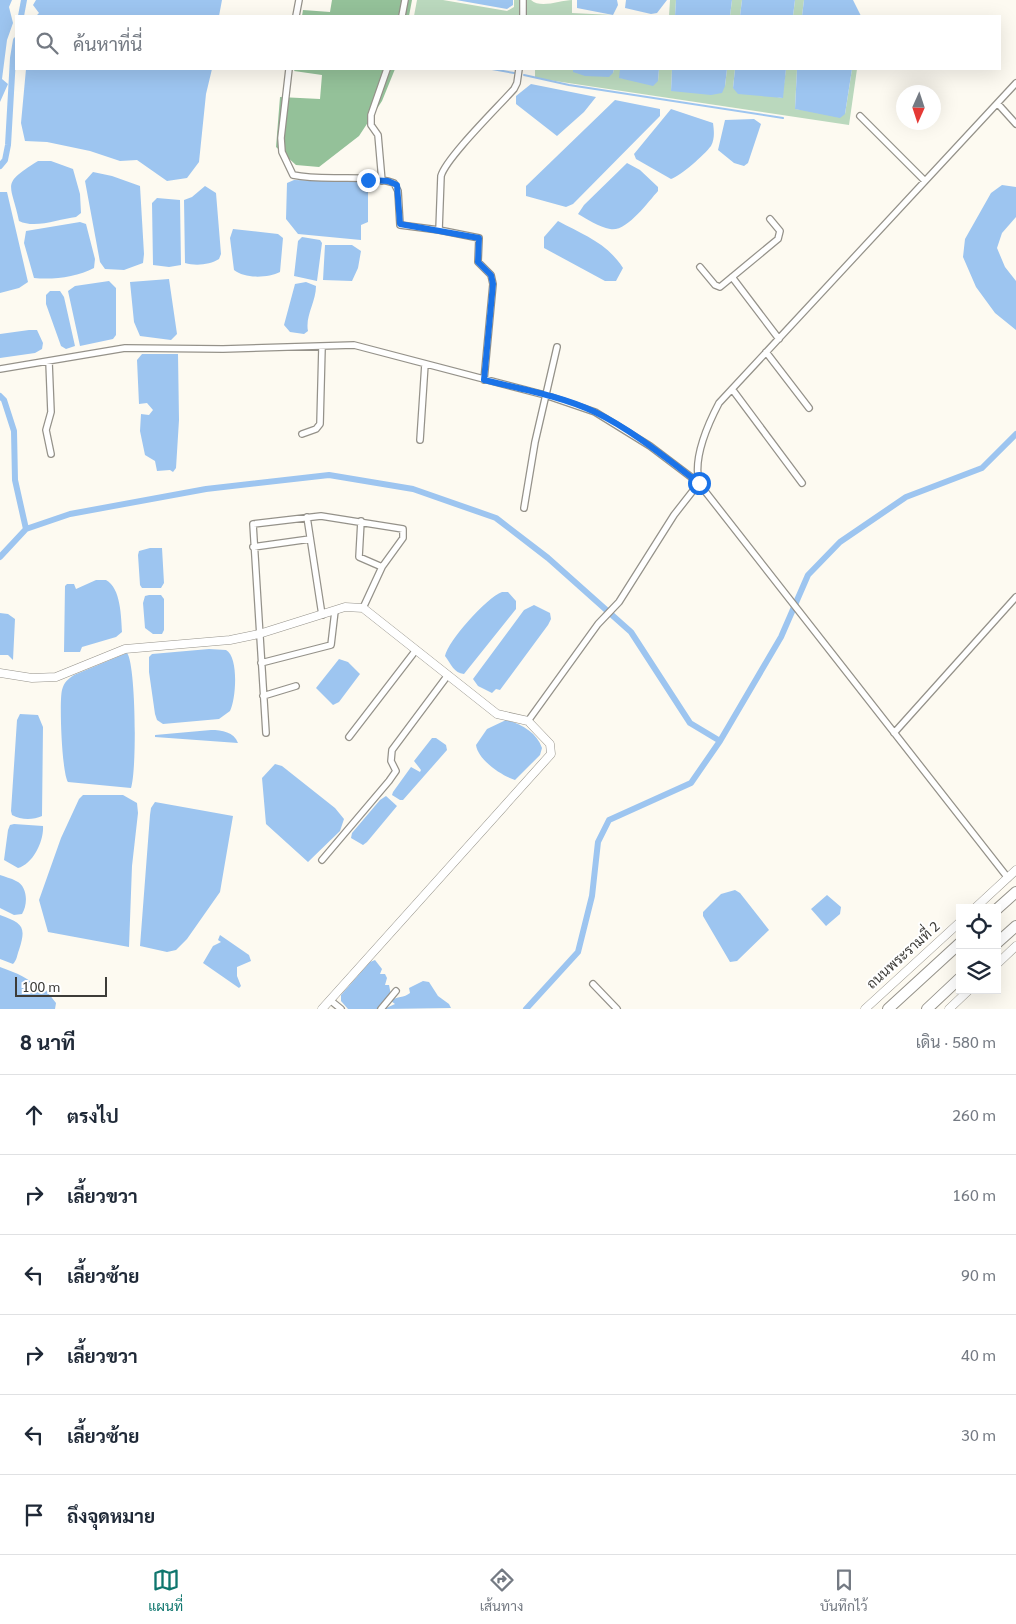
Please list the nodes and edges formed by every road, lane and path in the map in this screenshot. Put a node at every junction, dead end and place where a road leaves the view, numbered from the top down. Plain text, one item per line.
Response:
1 (299, 0) edge
2 (405, 0) edge
3 (523, 0) edge
4 (296, 15) edge
5 (402, 15) edge
6 (523, 15) edge
7 (289, 70) edge
8 (387, 70) edge
9 (519, 70) edge
10 (1016, 83) edge
11 (998, 104) junction
12 (860, 116) dead end
13 (1016, 124) edge
14 (382, 181) junction
15 (925, 181) junction
16 (770, 219) dead end
17 (439, 230) junction
18 (700, 267) dead end
19 (732, 277) junction
20 (779, 339) junction
21 (322, 347) junction
22 (557, 348) dead end
23 (766, 352) junction
24 (50, 362) junction
25 (425, 364) junction
26 (0, 370) edge
27 (484, 380) junction
28 (732, 389) junction
29 (545, 395) junction
30 (809, 408) dead end
31 (302, 434) dead end
32 (420, 440) dead end
33 (51, 454) dead end
34 (699, 483) junction
35 (802, 483) dead end
36 (524, 508) dead end
37 (307, 517) junction
38 (361, 521) junction
39 (310, 539) junction
40 (253, 547) junction
41 (382, 567) junction
42 (1016, 597) edge
43 (363, 608) junction
44 (335, 611) junction
45 (322, 615) junction
46 (259, 634) junction
47 (416, 650) junction
48 (262, 663) junction
49 (0, 673) edge
50 (448, 675) junction
51 (296, 686) dead end
52 (263, 696) junction
53 (528, 721) junction
54 (266, 733) dead end
55 (894, 733) junction
56 (349, 738) dead end
57 (322, 860) dead end
58 (1016, 870) edge
59 (1008, 878) junction
60 (1016, 892) edge
61 (979, 904) edge
62 (1001, 905) edge
63 (956, 926) edge
64 (1016, 926) edge
65 (1001, 939) edge
66 (1016, 946) edge
67 (956, 948) edge
68 (1001, 960) edge
69 (956, 982) edge
70 (593, 984) dead end
71 (396, 991) dead end
72 (965, 994) edge
73 (330, 1000) junction
74 (322, 1009) edge
75 (341, 1009) edge
76 (381, 1009) edge
77 (617, 1009) edge
78 (864, 1009) edge
79 (888, 1009) edge
80 (927, 1009) edge
81 (949, 1009) edge

1 - 4 street
2 - 5 street
3 - 6 street
7 - 14 street
8 - 14 street
9 - 17 street
10 - 11 street
11 - 13 street
11 - 15 street
12 - 15 street
14 - 17 street
15 - 20 street
16 - 19 street
17 - 27 street
18 - 19 street
19 - 20 street
20 - 23 street
21 - 24 street
21 - 25 street
21 - 31 street
22 - 29 street
23 - 28 street
23 - 30 street
24 - 26 street
24 - 33 street
25 - 27 street
25 - 32 street
27 - 29 street
28 - 34 street
28 - 35 street
29 - 34 street
29 - 36 street
34 - 53 street
34 - 55 street
37 - 38 street
37 - 39 street
37 - 40 street
38 - 41 street
38 - 41 street
39 - 40 street
39 - 45 street
40 - 46 street
41 - 43 street
42 - 55 street
43 - 44 street
43 - 47 street
44 - 45 street
44 - 48 street
45 - 46 street
46 - 48 street
46 - 49 street
47 - 50 street
47 - 56 street
48 - 52 street
50 - 53 street
50 - 57 street
51 - 52 street
52 - 54 street
53 - 73 street
55 - 59 street
58 - 59 street
59 - 61 street
60 - 62 highway
63 - 78 street, ถนนพระรามที่ 2
64 - 65 highway
66 - 68 street
67 - 79 highway
69 - 80 highway
70 - 77 street
71 - 76 street
72 - 81 street
73 - 74 street
73 - 75 street

